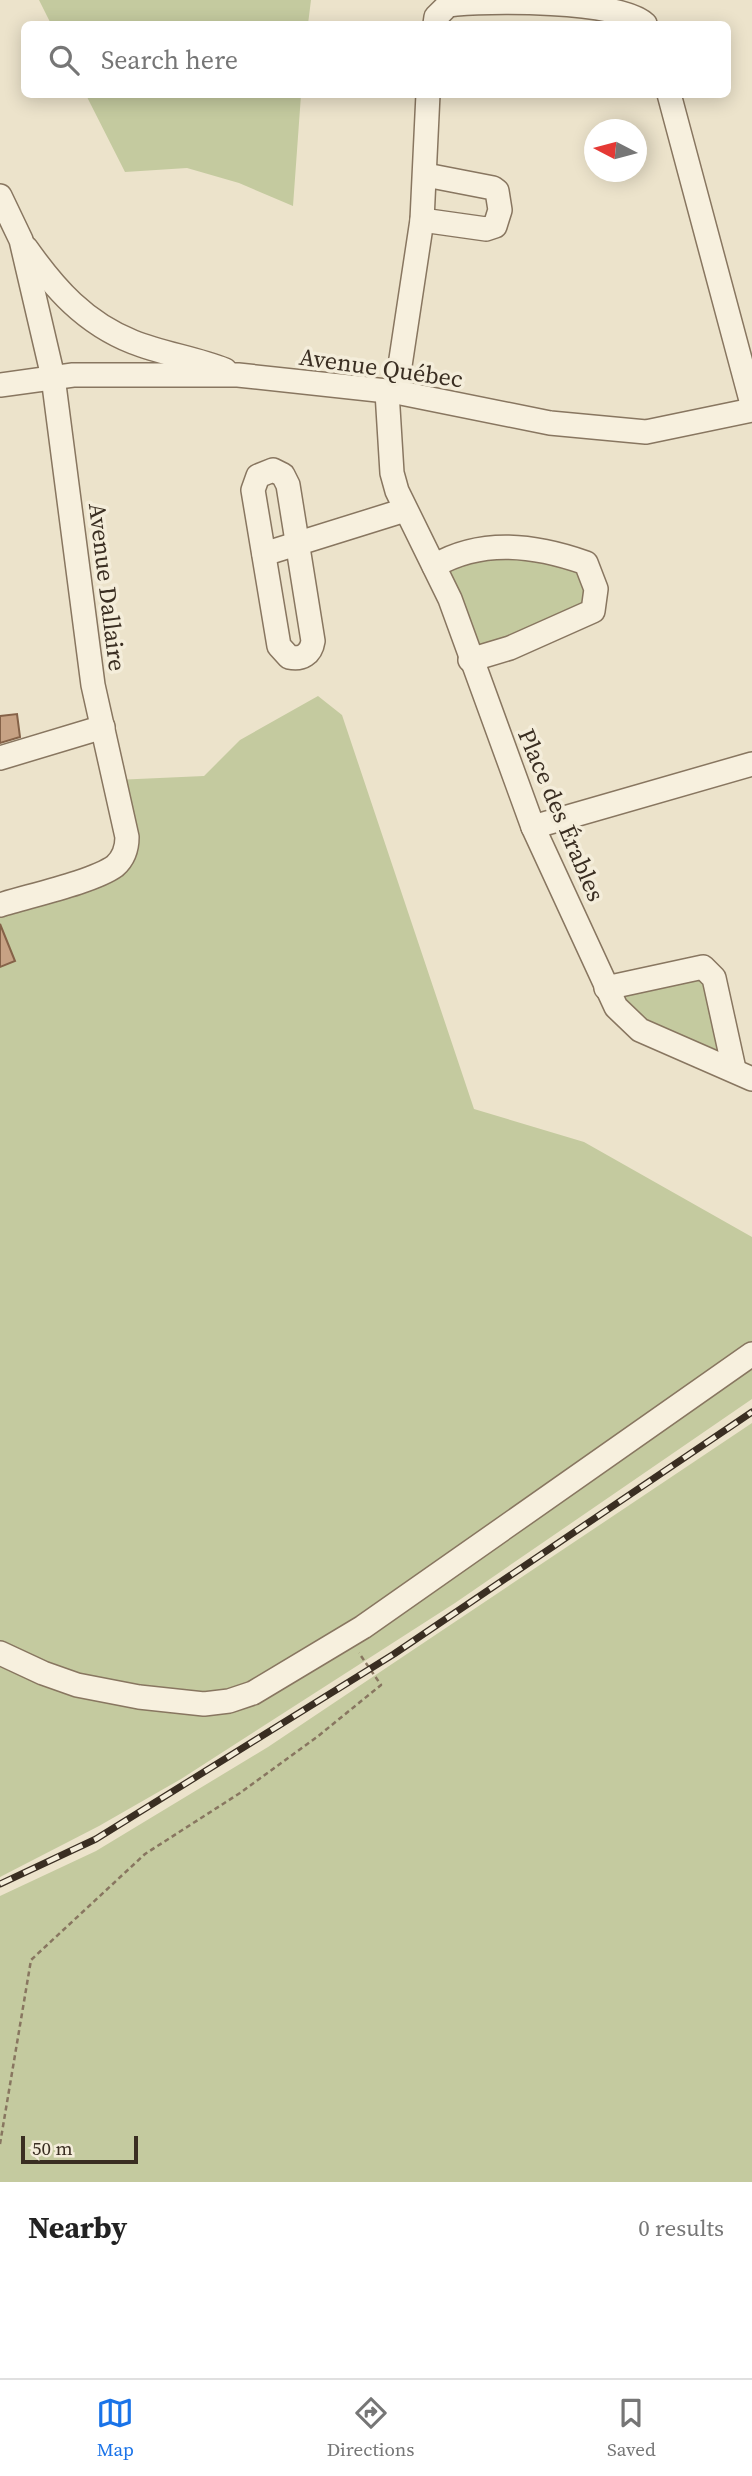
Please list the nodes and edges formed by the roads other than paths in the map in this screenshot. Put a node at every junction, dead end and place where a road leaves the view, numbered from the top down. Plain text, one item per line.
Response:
1 (435, 21) edge
2 (642, 21) edge
3 (428, 98) edge
4 (670, 98) edge
5 (426, 175) junction
6 (0, 196) edge
7 (422, 220) junction
8 (21, 240) junction
9 (238, 375) junction
10 (53, 377) junction
11 (0, 385) edge
12 (391, 392) junction
13 (752, 404) edge
14 (752, 410) edge
15 (405, 510) junction
16 (299, 544) junction
17 (264, 554) junction
18 (434, 566) junction
19 (470, 660) junction
20 (103, 727) junction
21 (0, 758) edge
22 (752, 764) edge
23 (533, 827) junction
24 (0, 905) edge
25 (606, 988) junction
26 (743, 1074) edge
27 (752, 1354) edge
28 (0, 1653) edge

1 - 2 street
3 - 5 street, Place des Érables
4 - 13 street
5 - 7 street, Place des Érables
5 - 7 street
6 - 8 street, Avenue Dallaire
7 - 12 street, Place des Érables
8 - 9 street
8 - 10 street, Avenue Dallaire
9 - 10 street, Avenue Québec
9 - 12 street, Avenue Québec
10 - 11 street, Avenue Québec
10 - 20 street, Avenue Dallaire
12 - 14 street, Avenue Québec
12 - 15 street, Place des Érables
15 - 16 street
15 - 18 street, Place des Érables
16 - 17 street
16 - 17 street
16 - 17 street
18 - 19 street, Place des Érables
18 - 19 street
19 - 23 street, Place des Érables
20 - 21 street
20 - 24 street, Avenue Dallaire
22 - 23 street
23 - 25 street, Place des Érables
25 - 26 street, Place des Érables
25 - 26 street, Place des Érables
27 - 28 street

